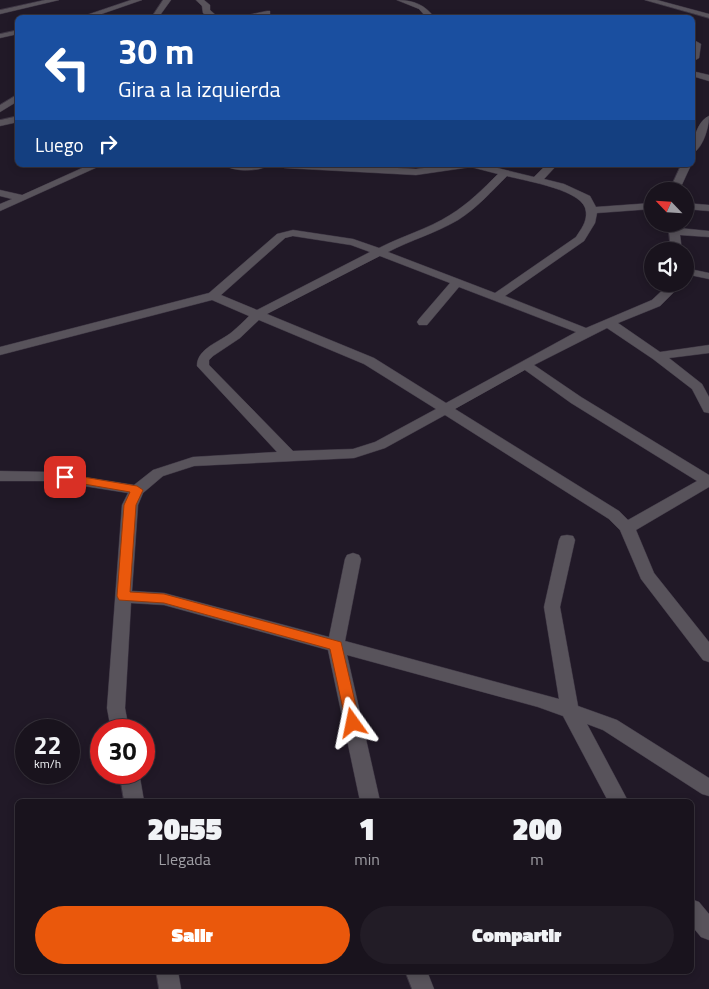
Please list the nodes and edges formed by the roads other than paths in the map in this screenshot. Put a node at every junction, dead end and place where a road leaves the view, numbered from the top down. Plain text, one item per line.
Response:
1 (55, 0) edge
2 (138, 0) edge
3 (167, 0) edge
4 (200, 0) edge
5 (401, 0) edge
6 (649, 0) edge
7 (0, 12) edge
8 (267, 13) dead end
9 (90, 15) edge
10 (156, 15) edge
11 (212, 15) edge
12 (255, 15) edge
13 (429, 15) edge
14 (709, 16) edge
15 (15, 33) edge
16 (0, 36) edge
17 (695, 43) edge
18 (695, 58) edge
19 (695, 74) edge
20 (709, 78) edge
21 (15, 99) edge
22 (0, 109) edge
23 (15, 119) edge
24 (707, 122) edge
25 (0, 123) edge
26 (695, 145) edge
27 (92, 167) edge
28 (322, 167) edge
29 (453, 167) edge
30 (482, 167) edge
31 (550, 167) edge
32 (685, 167) edge
33 (505, 172) junction
34 (538, 179) junction
35 (678, 182) edge
36 (0, 193) edge
37 (22, 198) junction
38 (644, 207) edge
39 (694, 207) edge
40 (0, 208) edge
41 (709, 208) edge
42 (592, 210) junction
43 (694, 231) edge
44 (709, 234) edge
45 (379, 252) junction
46 (694, 273) edge
47 (709, 276) edge
48 (457, 282) junction
49 (668, 292) edge
50 (213, 296) junction
51 (496, 297) junction
52 (258, 314) junction
53 (423, 322) dead end
54 (609, 323) junction
55 (586, 332) junction
56 (709, 349) edge
57 (0, 352) edge
58 (658, 356) junction
59 (525, 364) junction
60 (447, 409) junction
61 (709, 409) edge
62 (289, 456) junction
63 (0, 476) edge
64 (709, 481) edge
65 (137, 490) junction
66 (627, 528) junction
67 (567, 540) dead end
68 (353, 559) dead end
69 (123, 596) junction
70 (336, 645) junction
71 (709, 655) edge
72 (570, 711) junction
73 (118, 719) edge
74 (130, 784) edge
75 (709, 788) edge
76 (134, 799) edge
77 (370, 799) edge
78 (617, 799) edge
79 (694, 912) edge
80 (709, 930) edge
81 (168, 974) edge
82 (417, 974) edge
83 (170, 989) edge
84 (423, 989) edge

1 - 7 street
2 - 9 street
3 - 10 street
4 - 11 street
5 - 13 street
6 - 14 street
8 - 12 street
15 - 16 street
17 - 18 street
19 - 20 street
21 - 22 street
23 - 25 street
24 - 26 street
27 - 37 street
28 - 29 street
30 - 33 street
31 - 34 street
32 - 35 street
33 - 34 street
33 - 45 street
34 - 42 street
36 - 37 street
37 - 40 street
38 - 42 street
39 - 41 street
42 - 51 street
43 - 44 street
45 - 48 street
45 - 50 street
45 - 52 street
46 - 47 street
48 - 51 street
48 - 53 street
49 - 54 street
50 - 52 street
50 - 57 street
51 - 55 street
52 - 60 street
52 - 62 street
54 - 55 street
54 - 58 street
55 - 59 street
56 - 58 street
58 - 61 street
59 - 60 street
59 - 64 street
60 - 62 street
60 - 66 street
62 - 65 street
63 - 65 street
64 - 66 street
65 - 69 street
66 - 71 street
67 - 72 street
68 - 70 street
69 - 70 street
69 - 73 street
70 - 72 street
70 - 77 street
72 - 75 street
72 - 78 street
74 - 76 street
79 - 80 street
81 - 83 street
82 - 84 street

